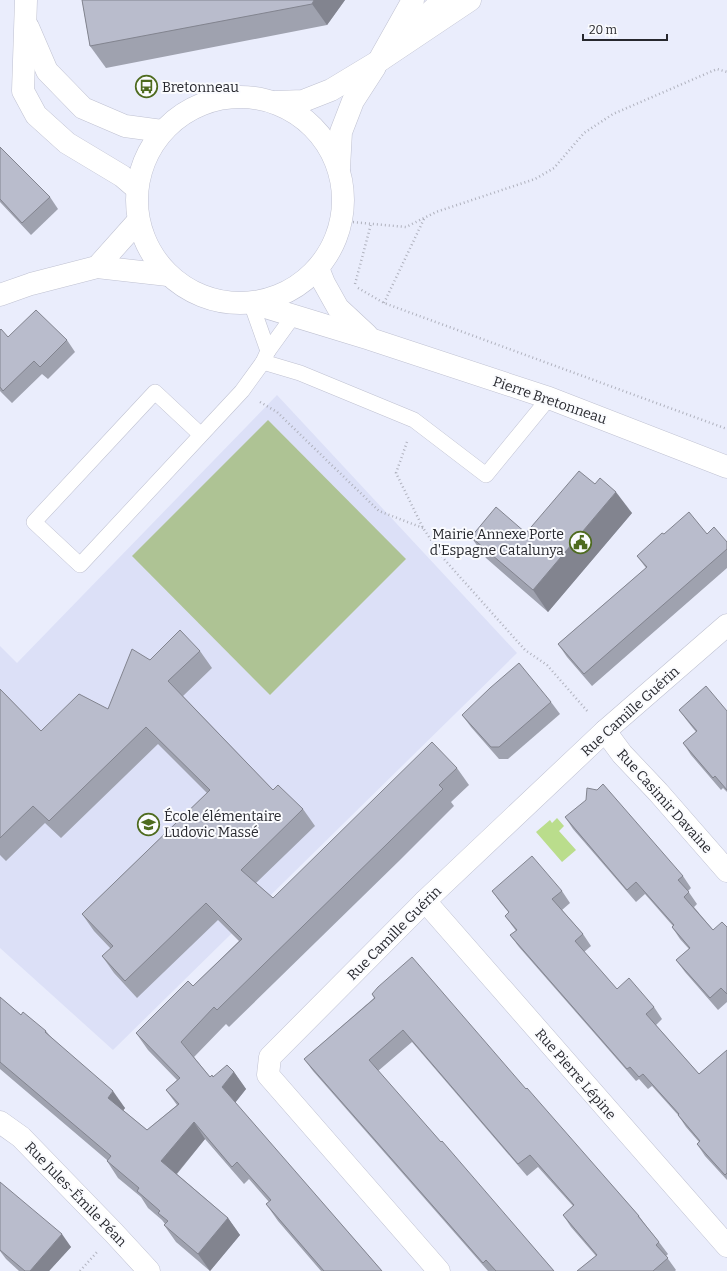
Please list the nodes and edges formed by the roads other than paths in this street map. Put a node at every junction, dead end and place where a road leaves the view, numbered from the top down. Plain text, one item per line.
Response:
1 (26, 0) edge
2 (413, 0) edge
3 (443, 0) edge
4 (470, 0) edge
5 (26, 22) junction
6 (378, 61) junction
7 (276, 102) junction
8 (162, 130) junction
9 (339, 168) junction
10 (136, 188) junction
11 (138, 221) junction
12 (97, 267) junction
13 (318, 268) junction
14 (168, 275) junction
15 (0, 295) edge
16 (252, 303) junction
17 (294, 316) junction
18 (370, 339) junction
19 (266, 356) junction
20 (549, 398) junction
21 (201, 435) junction
22 (727, 467) edge
23 (727, 625) edge
24 (605, 731) junction
25 (727, 871) edge
26 (425, 901) junction
27 (0, 1122) edge
28 (727, 1246) edge
29 (149, 1271) edge
30 (439, 1271) edge

1 - 5 street
2 - 6 street
3 - 6 street
4 - 6 street
5 - 8 street
5 - 10 street
6 - 7 street
6 - 9 street
7 - 8 street
7 - 9 street
8 - 10 street
9 - 13 street
10 - 11 street
11 - 12 street
11 - 14 street
12 - 14 street
12 - 15 street
13 - 16 street
13 - 18 street, Pierre Bretonneau
14 - 16 street
16 - 17 street, Pierre Bretonneau
16 - 19 lane
17 - 18 street, Pierre Bretonneau
17 - 19 lane
18 - 20 street, Pierre Bretonneau
19 - 20 lane
19 - 21 lane
20 - 22 street, Pierre Bretonneau
21 - 21 lane
23 - 24 street, Rue Camille Guérin
24 - 25 street, Rue Casimir Davaine
24 - 26 street, Rue Camille Guérin
26 - 28 street, Rue Pierre Lépine
26 - 30 street, Rue Camille Guérin
27 - 29 street, Rue Jules-Émile Péan

